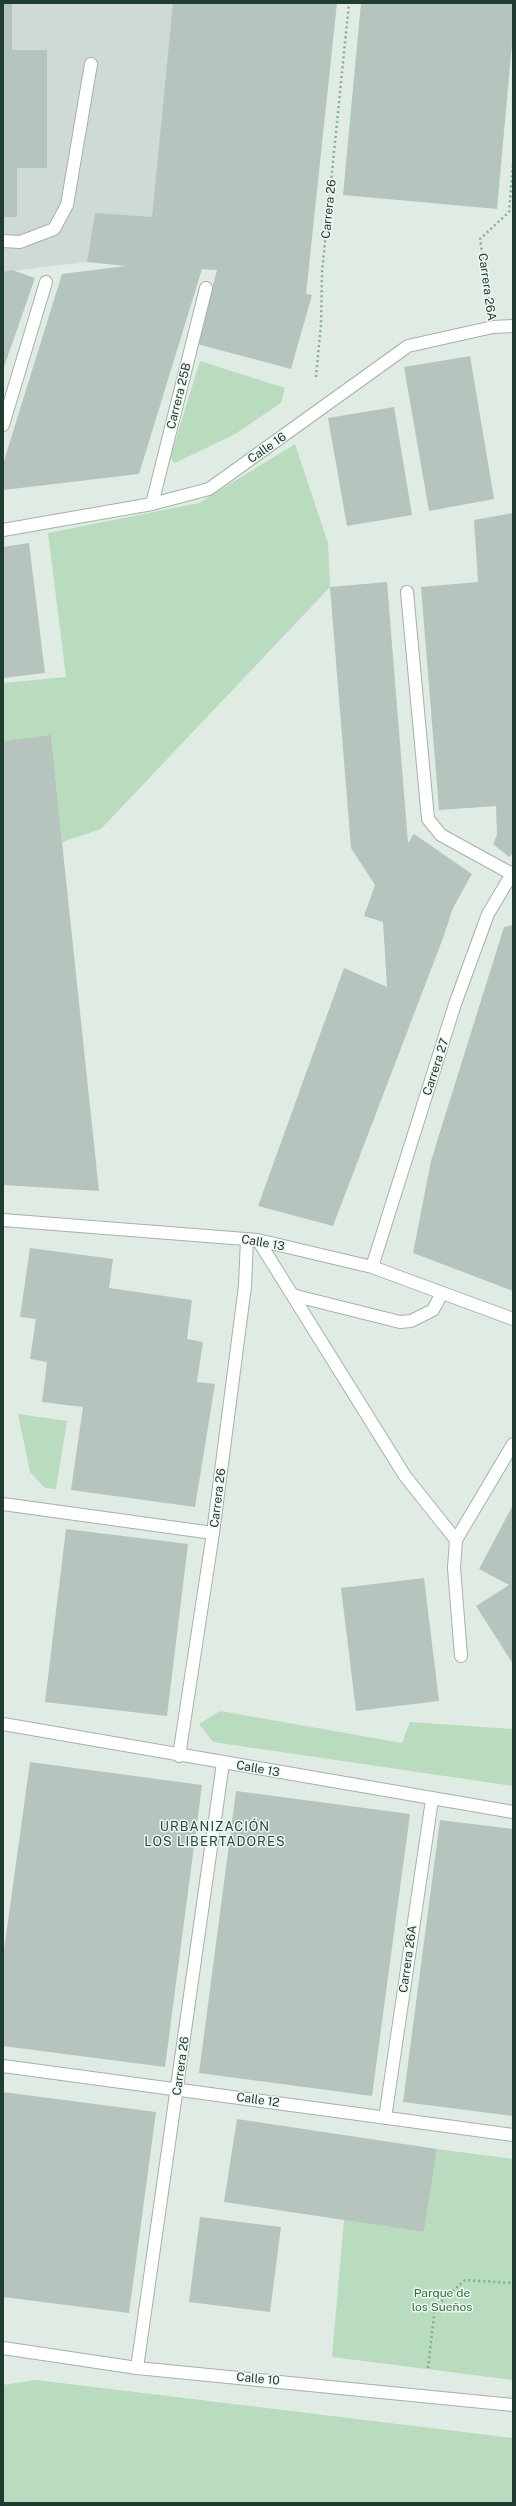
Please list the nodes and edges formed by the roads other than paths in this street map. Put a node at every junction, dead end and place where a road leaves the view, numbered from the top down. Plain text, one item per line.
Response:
1 (91, 64) dead end
2 (3, 241) edge
3 (46, 282) dead end
4 (206, 288) dead end
5 (513, 326) edge
6 (3, 425) edge
7 (152, 504) junction
8 (3, 530) edge
9 (407, 592) dead end
10 (512, 873) edge
11 (3, 1220) edge
12 (253, 1239) junction
13 (372, 1267) junction
14 (442, 1293) junction
15 (292, 1295) junction
16 (513, 1319) edge
17 (513, 1444) edge
18 (3, 1504) edge
19 (214, 1533) junction
20 (456, 1540) junction
21 (461, 1656) dead end
22 (3, 1724) edge
23 (179, 1756) junction
24 (223, 1763) junction
25 (432, 1800) junction
26 (513, 1812) edge
27 (3, 2066) edge
28 (178, 2089) junction
29 (385, 2118) junction
30 (513, 2135) edge
31 (3, 2348) edge
32 (137, 2368) junction
33 (513, 2405) edge

1 - 2 street
3 - 6 street
4 - 7 street, Carrera 25B
5 - 7 street, Calle 16
7 - 8 street, Calle 16
9 - 10 street
10 - 13 street, Carrera 27
11 - 12 street, Calle 13
12 - 13 street, Calle 13
12 - 15 street
12 - 19 street, Carrera 26
13 - 14 street, Calle 13
14 - 15 street
14 - 16 street, Calle 13
15 - 20 street
17 - 20 street
18 - 19 street
19 - 23 street, Carrera 26
20 - 21 street
22 - 23 street, Calle 13
23 - 24 street, Calle 13
24 - 25 street, Calle 13
24 - 28 street, Carrera 26
25 - 26 street, Calle 13
25 - 29 street, Carrera 26A
27 - 28 street, Calle 12
28 - 29 street, Calle 12
28 - 32 street, Carrera 26
29 - 30 street, Calle 12
31 - 32 street, Calle 10
32 - 33 street, Calle 10

